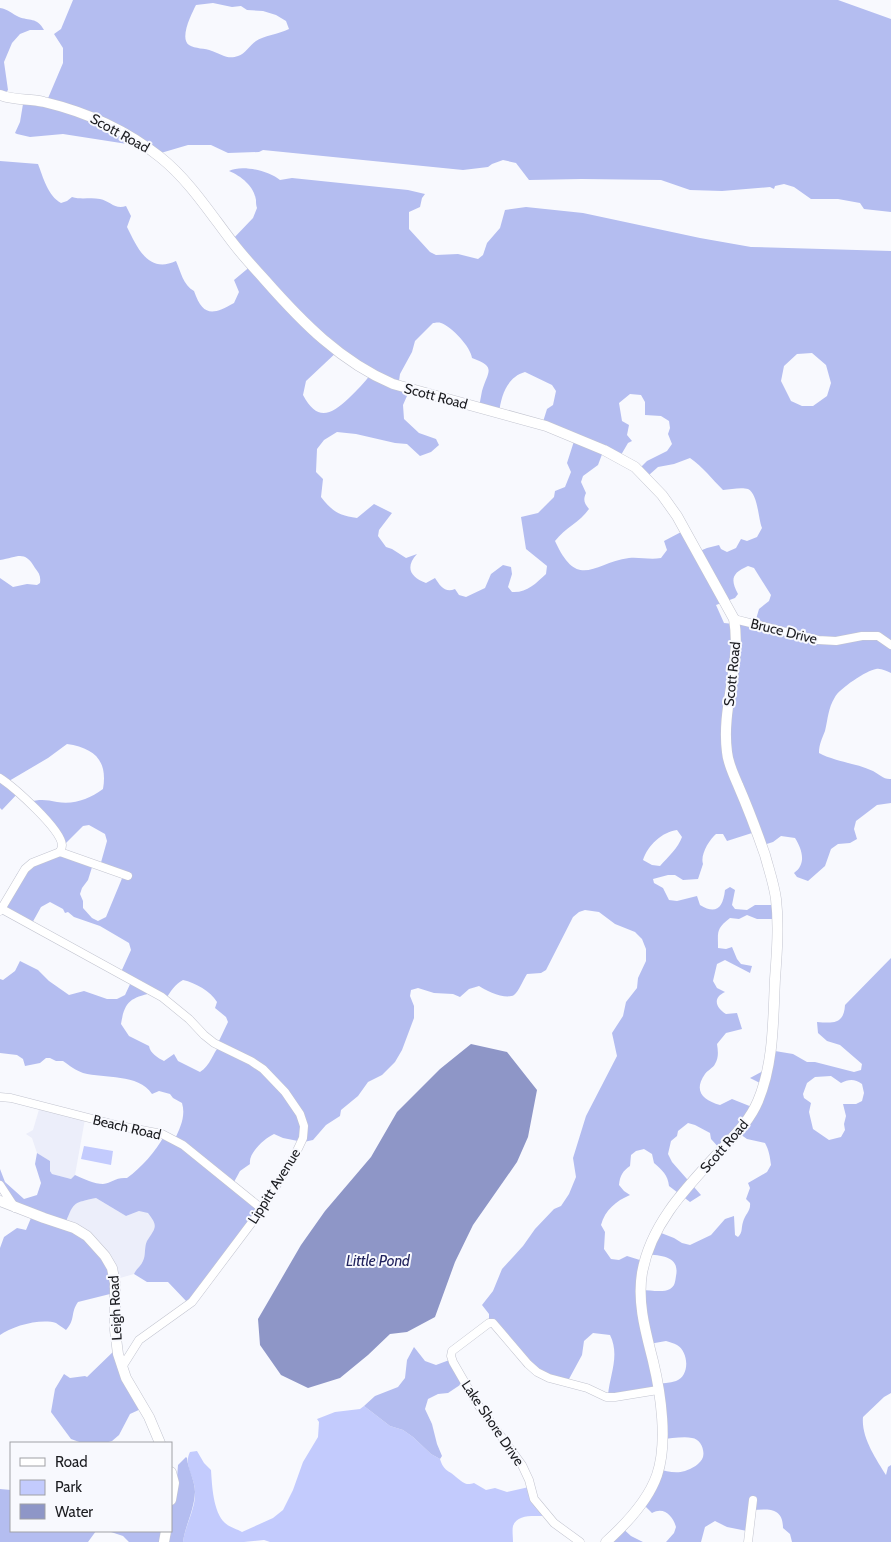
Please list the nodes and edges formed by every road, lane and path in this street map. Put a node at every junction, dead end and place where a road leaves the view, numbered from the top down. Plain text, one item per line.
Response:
1 (0, 95) edge
2 (734, 619) junction
3 (891, 645) edge
4 (0, 778) edge
5 (60, 852) junction
6 (128, 876) dead end
7 (0, 910) edge
8 (0, 1097) edge
9 (0, 1185) edge
10 (0, 1201) edge
11 (15, 1208) junction
12 (262, 1209) junction
13 (122, 1367) junction
14 (658, 1390) junction
15 (160, 1442) edge
16 (172, 1476) edge
17 (172, 1494) edge
18 (753, 1500) dead end
19 (580, 1542) edge
20 (606, 1542) edge
21 (748, 1542) edge

1 - 2 street, Scott Road
2 - 3 street, Bruce Drive
2 - 14 street, Scott Road
4 - 5 street
5 - 6 street
5 - 7 street
7 - 12 street, Lippitt Avenue
8 - 12 street, Beach Road
9 - 11 street
10 - 11 street, Leigh Road
11 - 13 street, Leigh Road
12 - 13 street, Lippitt Avenue
13 - 15 street, Leigh Road
14 - 19 street, Lake Shore Drive
14 - 20 street, Scott Road
16 - 17 street
18 - 21 street

